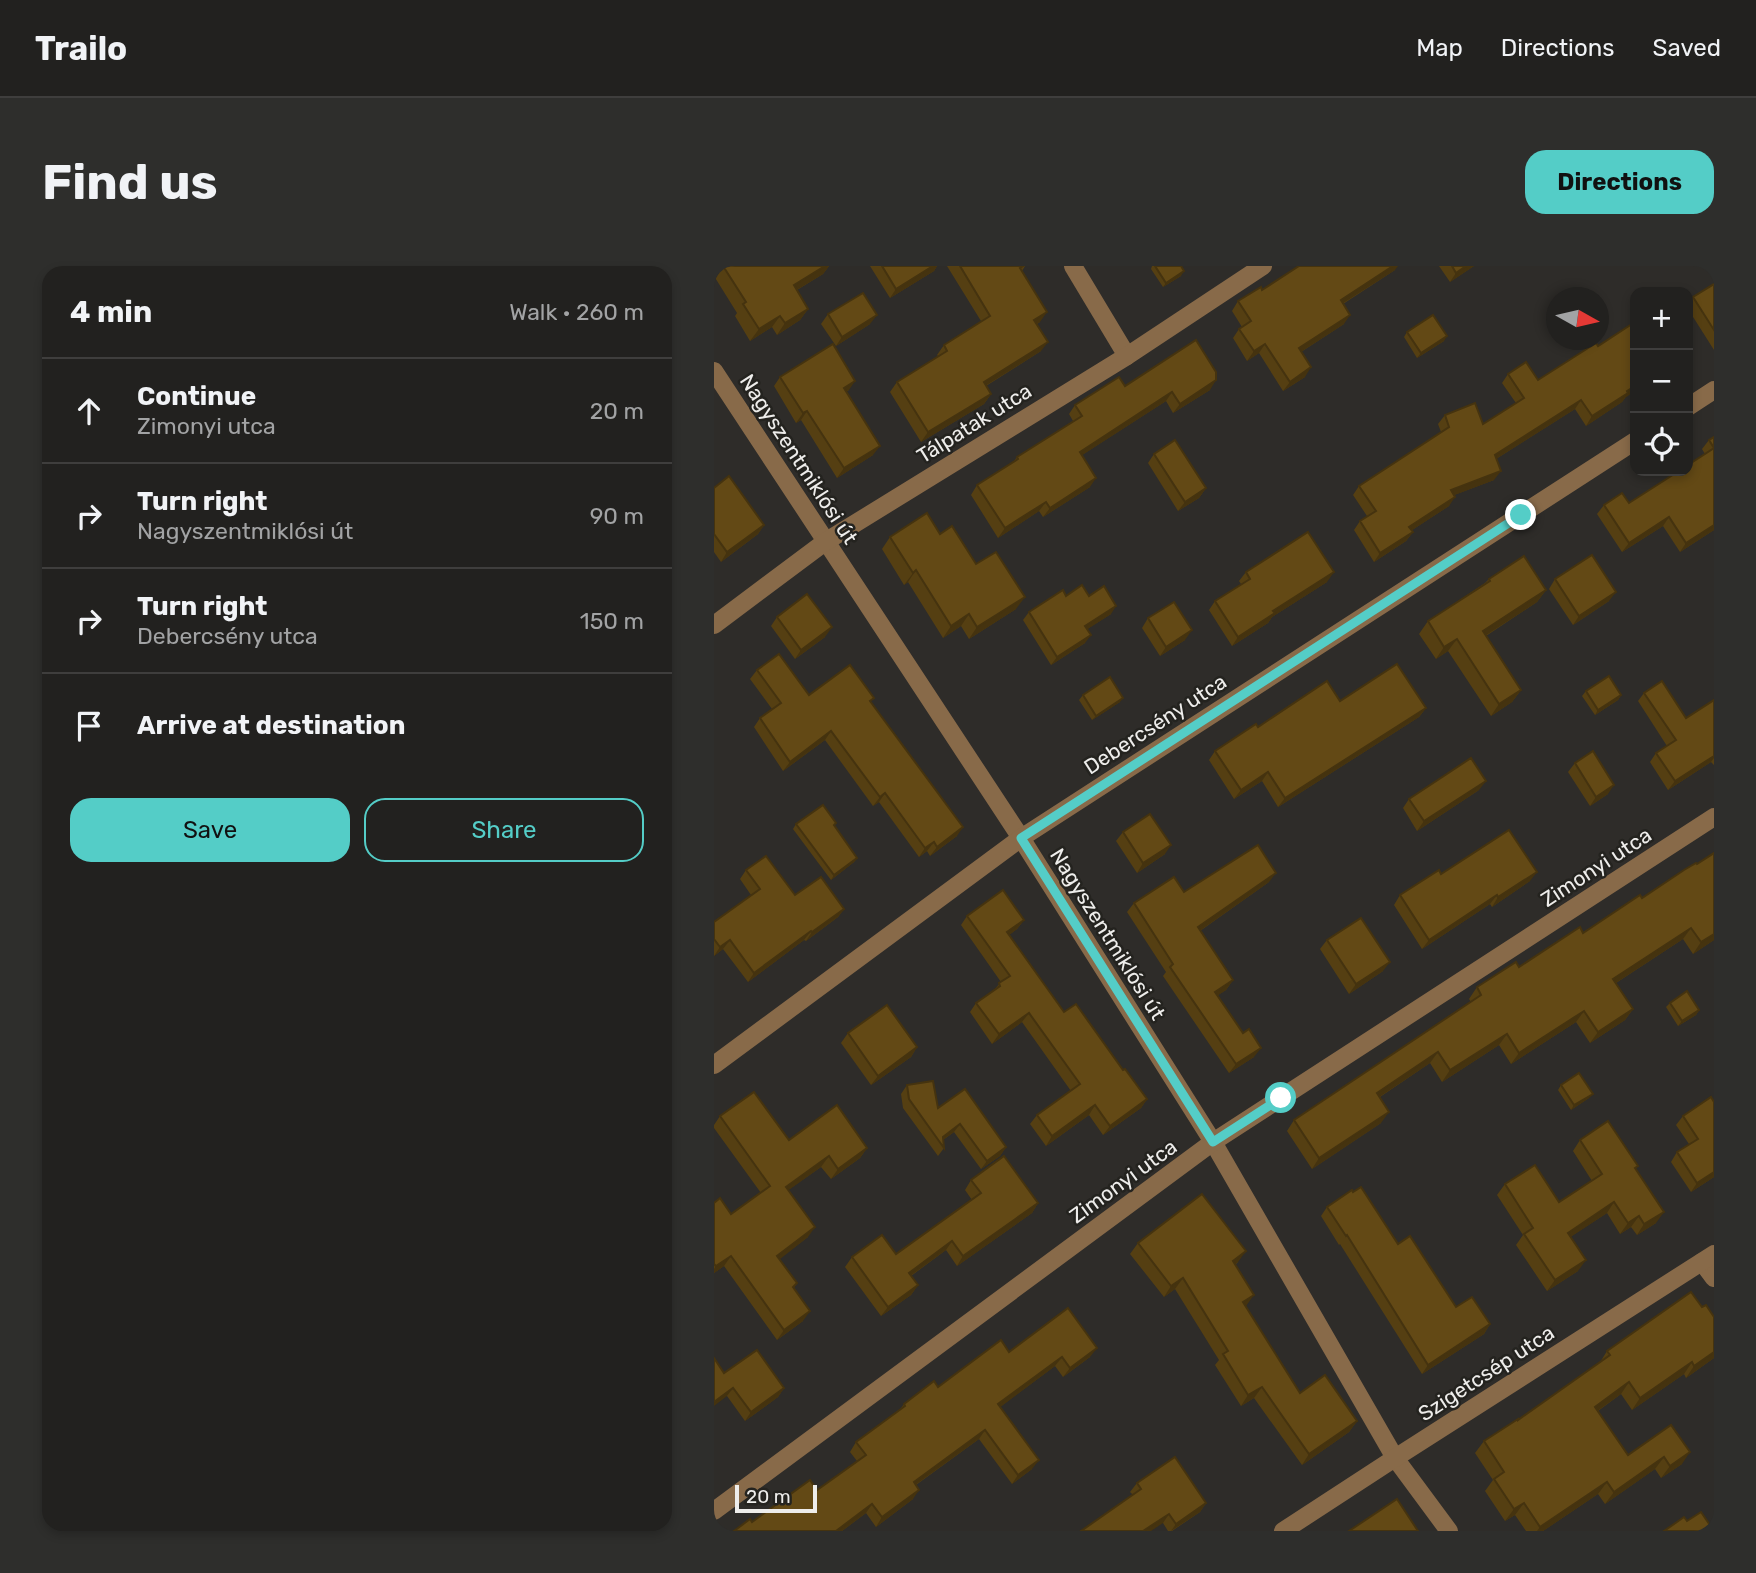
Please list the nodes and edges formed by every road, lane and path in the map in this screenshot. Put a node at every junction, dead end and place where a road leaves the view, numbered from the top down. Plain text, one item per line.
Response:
1 (1073, 266) edge
2 (1263, 266) edge
3 (1127, 356) junction
4 (714, 371) edge
5 (1714, 390) edge
6 (1693, 404) edge
7 (1630, 444) edge
8 (825, 542) junction
9 (714, 625) edge
10 (1714, 817) edge
11 (1021, 838) junction
12 (714, 1065) edge
13 (1213, 1142) junction
14 (1708, 1258) edge
15 (1714, 1278) edge
16 (1395, 1458) junction
17 (714, 1511) edge
18 (1283, 1531) edge
19 (1449, 1531) edge

1 - 3 street
2 - 3 street, Tálpatak utca
3 - 8 street, Tálpatak utca
4 - 8 street, Nagyszentmiklósi út
5 - 6 street
7 - 11 street, Debercsény utca
8 - 9 street, Tálpatak utca
8 - 11 street, Nagyszentmiklósi út
10 - 13 street, Zimonyi utca
11 - 12 street, Debercsény utca
11 - 13 street, Nagyszentmiklósi út
13 - 16 street, Nagyszentmiklósi út
13 - 17 street, Zimonyi utca
14 - 15 street
14 - 16 street, Szigetcsép utca
16 - 18 street, Szigetcsép utca
16 - 19 street, Nagyszentmiklósi út

